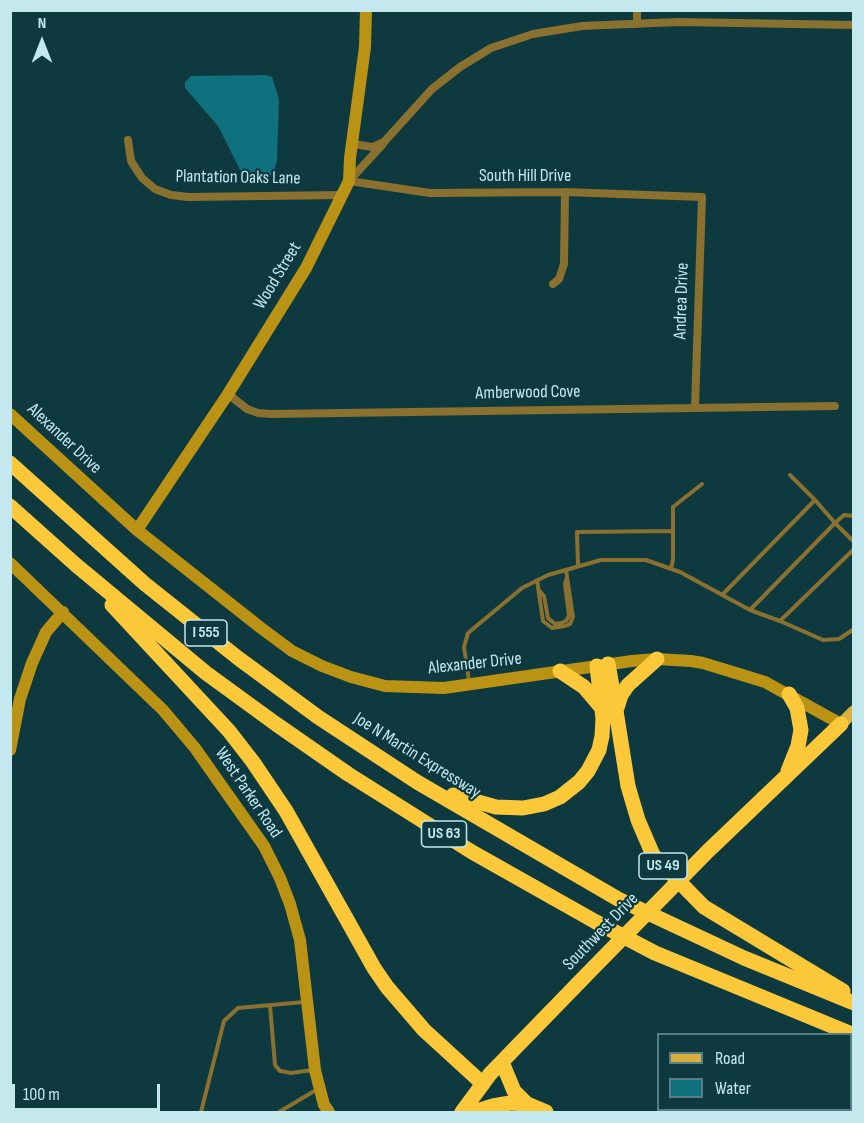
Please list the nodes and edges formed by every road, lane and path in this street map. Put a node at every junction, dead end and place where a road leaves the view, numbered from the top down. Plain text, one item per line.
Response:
1 (366, 10) edge
2 (637, 10) edge
3 (637, 24) junction
4 (854, 25) edge
5 (128, 140) dead end
6 (384, 142) junction
7 (352, 144) junction
8 (349, 182) junction
9 (565, 192) junction
10 (343, 195) junction
11 (702, 196) joint
12 (554, 284) dead end
13 (228, 394) junction
14 (835, 406) dead end
15 (695, 407) junction
16 (10, 414) edge
17 (10, 463) edge
18 (790, 475) dead end
19 (702, 483) dead end
20 (814, 500) junction
21 (10, 506) edge
22 (853, 516) edge
23 (835, 523) junction
24 (137, 530) junction
25 (673, 531) junction
26 (854, 542) edge
27 (854, 549) edge
28 (10, 563) edge
29 (76, 565) junction
30 (578, 566) junction
31 (671, 569) junction
32 (566, 570) junction
33 (537, 580) junction
34 (722, 595) junction
35 (750, 610) junction
36 (63, 612) junction
37 (780, 621) junction
38 (854, 629) edge
39 (657, 659) junction
40 (602, 665) junction
41 (560, 671) junction
42 (469, 686) junction
43 (789, 694) junction
44 (609, 710) junction
45 (854, 711) edge
46 (841, 724) junction
47 (10, 750) edge
48 (786, 777) junction
49 (417, 782) junction
50 (854, 997) edge
51 (308, 1002) junction
52 (854, 1003) edge
53 (270, 1005) junction
54 (849, 1033) edge
55 (502, 1062) junction
56 (315, 1070) junction
57 (483, 1084) junction
58 (319, 1088) junction
59 (527, 1104) junction
60 (201, 1113) edge
61 (279, 1113) edge
62 (329, 1113) edge
63 (462, 1113) edge
64 (474, 1113) edge
65 (546, 1113) edge

1 - 7 street, Wood Street
2 - 3 street
3 - 4 street
3 - 6 street
5 - 10 street, Plantation Oaks Lane
6 - 7 street
6 - 8 street
7 - 8 street, Wood Street
8 - 9 street, South Hill Drive
8 - 10 street, Wood Street
9 - 11 street, South Hill Drive
9 - 12 street
10 - 13 street, Wood Street
11 - 15 street, Andrea Drive
13 - 15 street, Amberwood Cove
13 - 24 street, Wood Street
14 - 15 street, Amberwood Cove
16 - 24 street, Alexander Drive
17 - 49 highway, Joe N Martin Expressway / I 555
18 - 20 lane
19 - 25 lane
20 - 23 lane
20 - 34 lane
21 - 29 highway
22 - 23 lane
23 - 26 lane
23 - 35 lane
24 - 42 street, Alexander Drive
25 - 30 lane
25 - 31 lane
27 - 37 lane
28 - 36 street, West Parker Road
29 - 54 highway, US 63
29 - 57 highway
30 - 31 lane
30 - 32 lane
31 - 34 lane
32 - 33 lane
32 - 33 lane
33 - 42 lane
34 - 35 lane
35 - 37 lane
36 - 47 street
36 - 51 street, West Parker Road
37 - 38 lane
39 - 40 street, Alexander Drive
39 - 43 street, Alexander Drive
39 - 44 highway
40 - 41 street, Alexander Drive
40 - 44 highway, US 49
41 - 42 street, Alexander Drive
41 - 44 highway
43 - 46 street, Alexander Drive
43 - 48 highway, US 49
44 - 49 highway, US 63
44 - 50 highway, US 49
45 - 46 main road, Southwest Drive
46 - 48 highway, Southwest Drive
48 - 55 highway, Southwest Drive / US 49
49 - 52 highway, Joe N Martin Expressway / US 63
51 - 53 lane
51 - 56 street, West Parker Road
53 - 56 lane
53 - 60 lane
55 - 57 highway, Southwest Drive / US 49
55 - 59 highway
56 - 58 street, West Parker Road
57 - 63 highway, Southwest Drive / US 49
58 - 61 lane
58 - 62 street, West Parker Road
59 - 64 highway
59 - 65 highway

